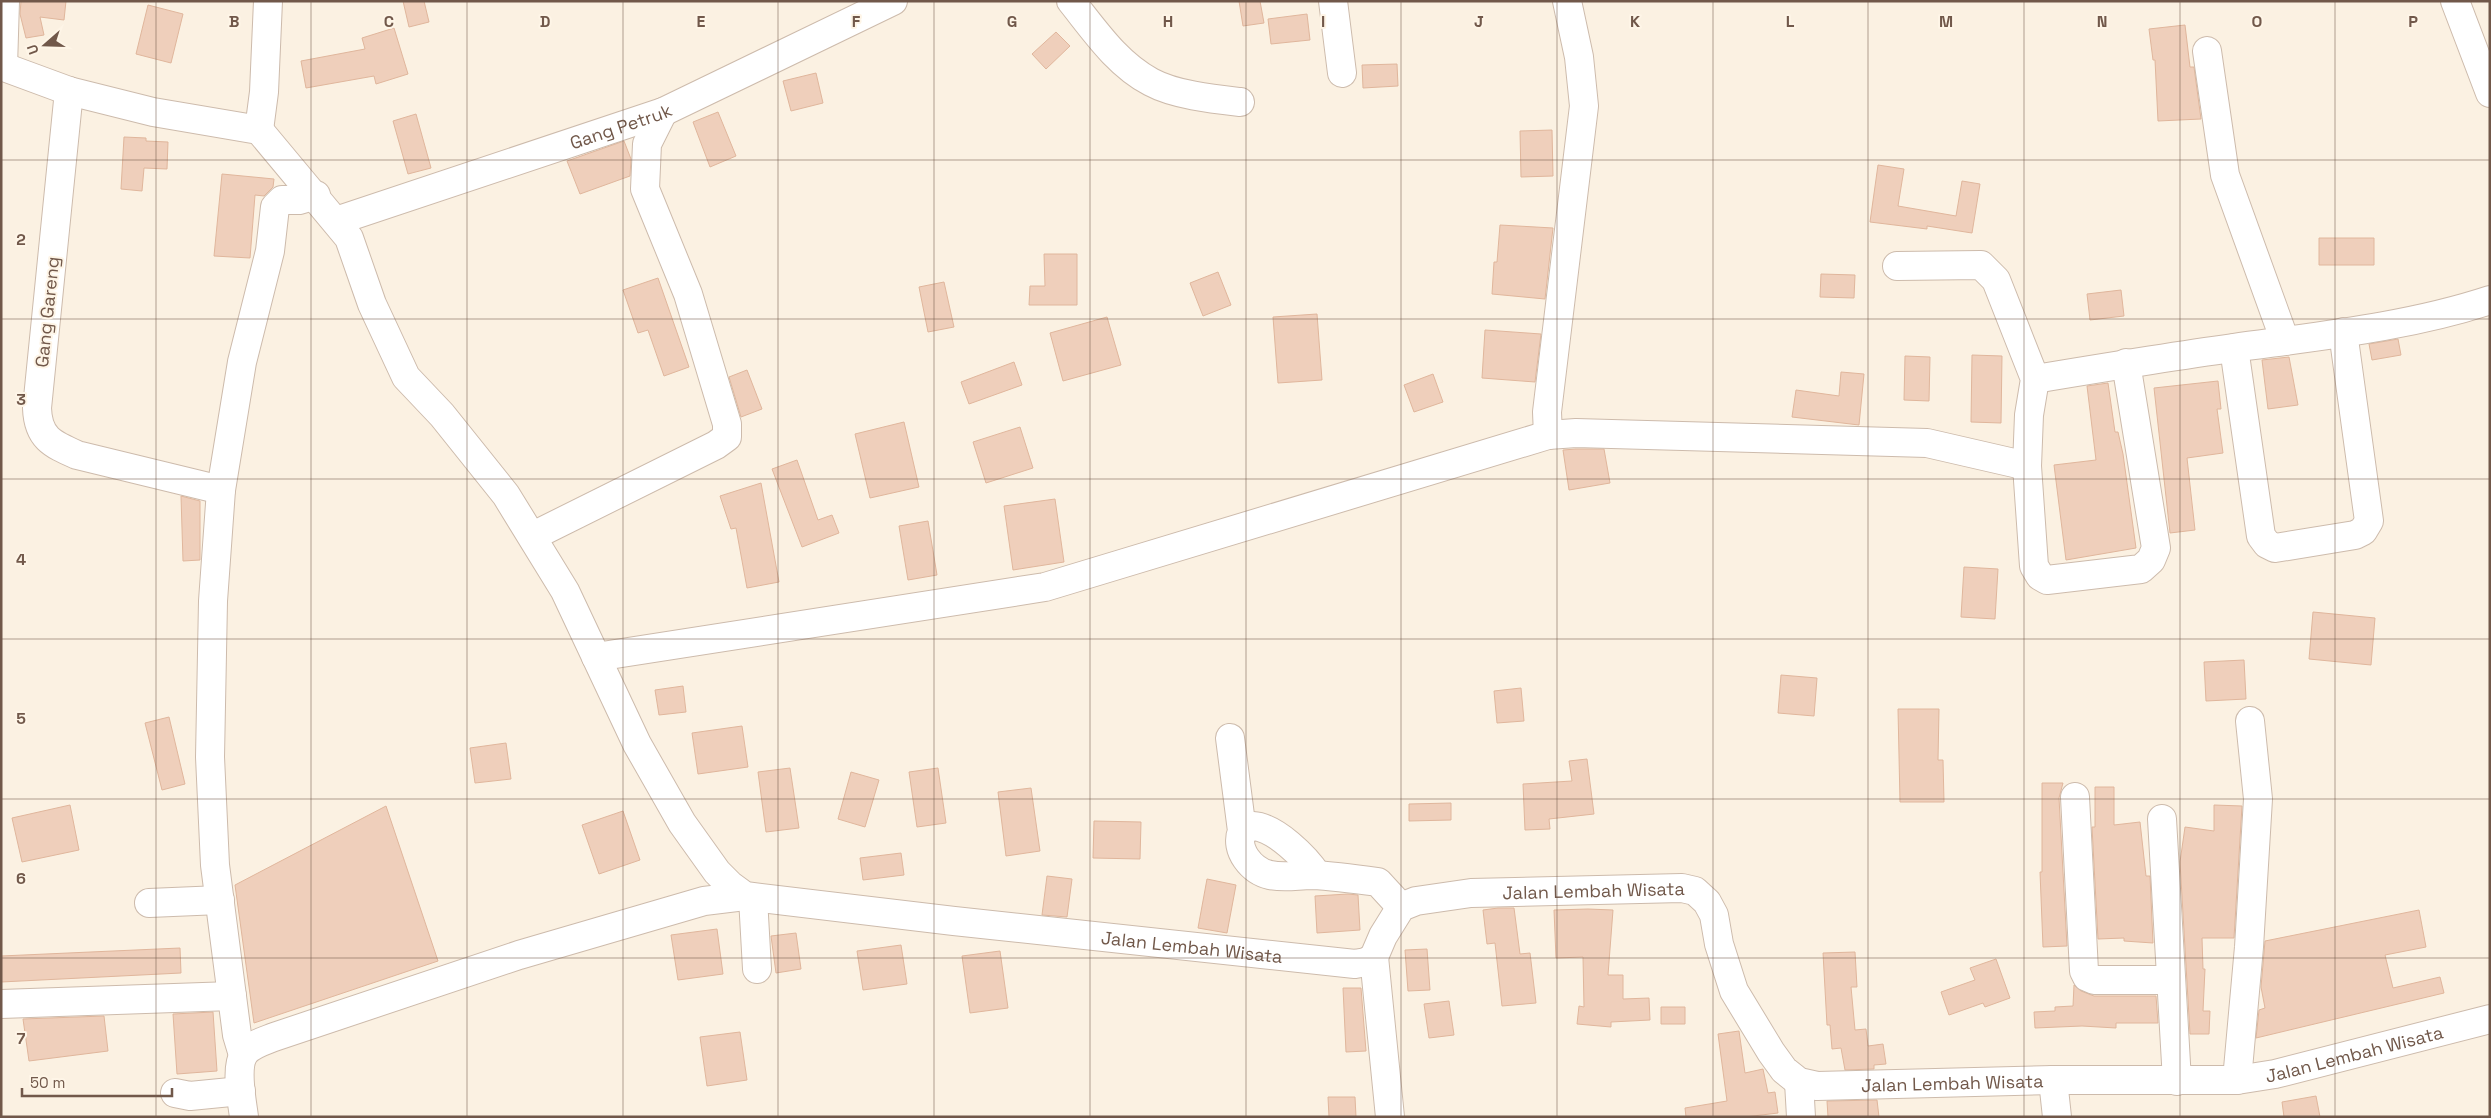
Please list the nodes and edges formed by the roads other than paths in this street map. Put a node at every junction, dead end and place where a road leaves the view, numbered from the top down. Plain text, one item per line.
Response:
1 (5, 1) edge
2 (268, 1) edge
3 (893, 1) edge
4 (1071, 1) edge
5 (1333, 1) edge
6 (1567, 1) edge
7 (2455, 1) edge
8 (2207, 51) dead end
9 (2, 67) edge
10 (1342, 73) dead end
11 (69, 91) junction
12 (2490, 93) edge
13 (1240, 102) dead end
14 (663, 112) junction
15 (259, 130) junction
16 (316, 195) junction
17 (336, 221) junction
18 (1897, 266) dead end
19 (2490, 300) edge
20 (2343, 332) junction
21 (2285, 342) junction
22 (2234, 348) junction
23 (2126, 363) junction
24 (2035, 379) junction
25 (1548, 436) junction
26 (2027, 466) junction
27 (221, 490) junction
28 (532, 536) junction
29 (596, 657) junction
30 (2250, 721) dead end
31 (1230, 738) dead end
32 (2075, 797) dead end
33 (2162, 819) dead end
34 (1242, 831) junction
35 (1317, 875) junction
36 (736, 887) junction
37 (220, 900) junction
38 (149, 903) dead end
39 (1401, 907) junction
40 (1374, 957) junction
41 (757, 969) dead end
42 (2170, 980) junction
43 (232, 996) junction
44 (1, 1004) edge
45 (2490, 1019) edge
46 (243, 1055) junction
47 (2052, 1080) junction
48 (2237, 1080) junction
49 (2177, 1081) junction
50 (1799, 1082) junction
51 (175, 1093) dead end
52 (242, 1104) edge
53 (1390, 1117) edge
54 (1801, 1117) edge
55 (2057, 1117) edge

1 - 9 street
2 - 15 street
3 - 14 street, Gang Petruk
4 - 13 street
5 - 10 street
6 - 25 street
7 - 12 street
8 - 21 street
9 - 11 street
11 - 15 street
11 - 27 street, Gang Gareng
14 - 17 street, Gang Petruk
14 - 28 street
15 - 16 street
16 - 17 street
16 - 27 street
17 - 28 street
18 - 24 street
19 - 20 street
20 - 21 street
20 - 22 street
21 - 22 street
22 - 23 street
23 - 24 street
23 - 26 street
24 - 26 street
25 - 26 street
25 - 29 street
27 - 37 street
28 - 29 street
29 - 36 street
30 - 48 street
31 - 34 street
32 - 42 street
33 - 42 street
34 - 35 street
34 - 35 street
35 - 39 street
36 - 40 street, Jalan Lembah Wisata
36 - 41 street
36 - 46 street, Jalan Lembah Wisata
37 - 38 street
37 - 43 street
39 - 40 street
39 - 50 street, Jalan Lembah Wisata
40 - 53 street
42 - 49 street
43 - 44 street
43 - 46 street
45 - 48 street, Jalan Lembah Wisata
46 - 52 street
47 - 49 street, Jalan Lembah Wisata
47 - 50 street, Jalan Lembah Wisata
47 - 55 street
48 - 49 street, Jalan Lembah Wisata
50 - 54 street
51 - 52 street

